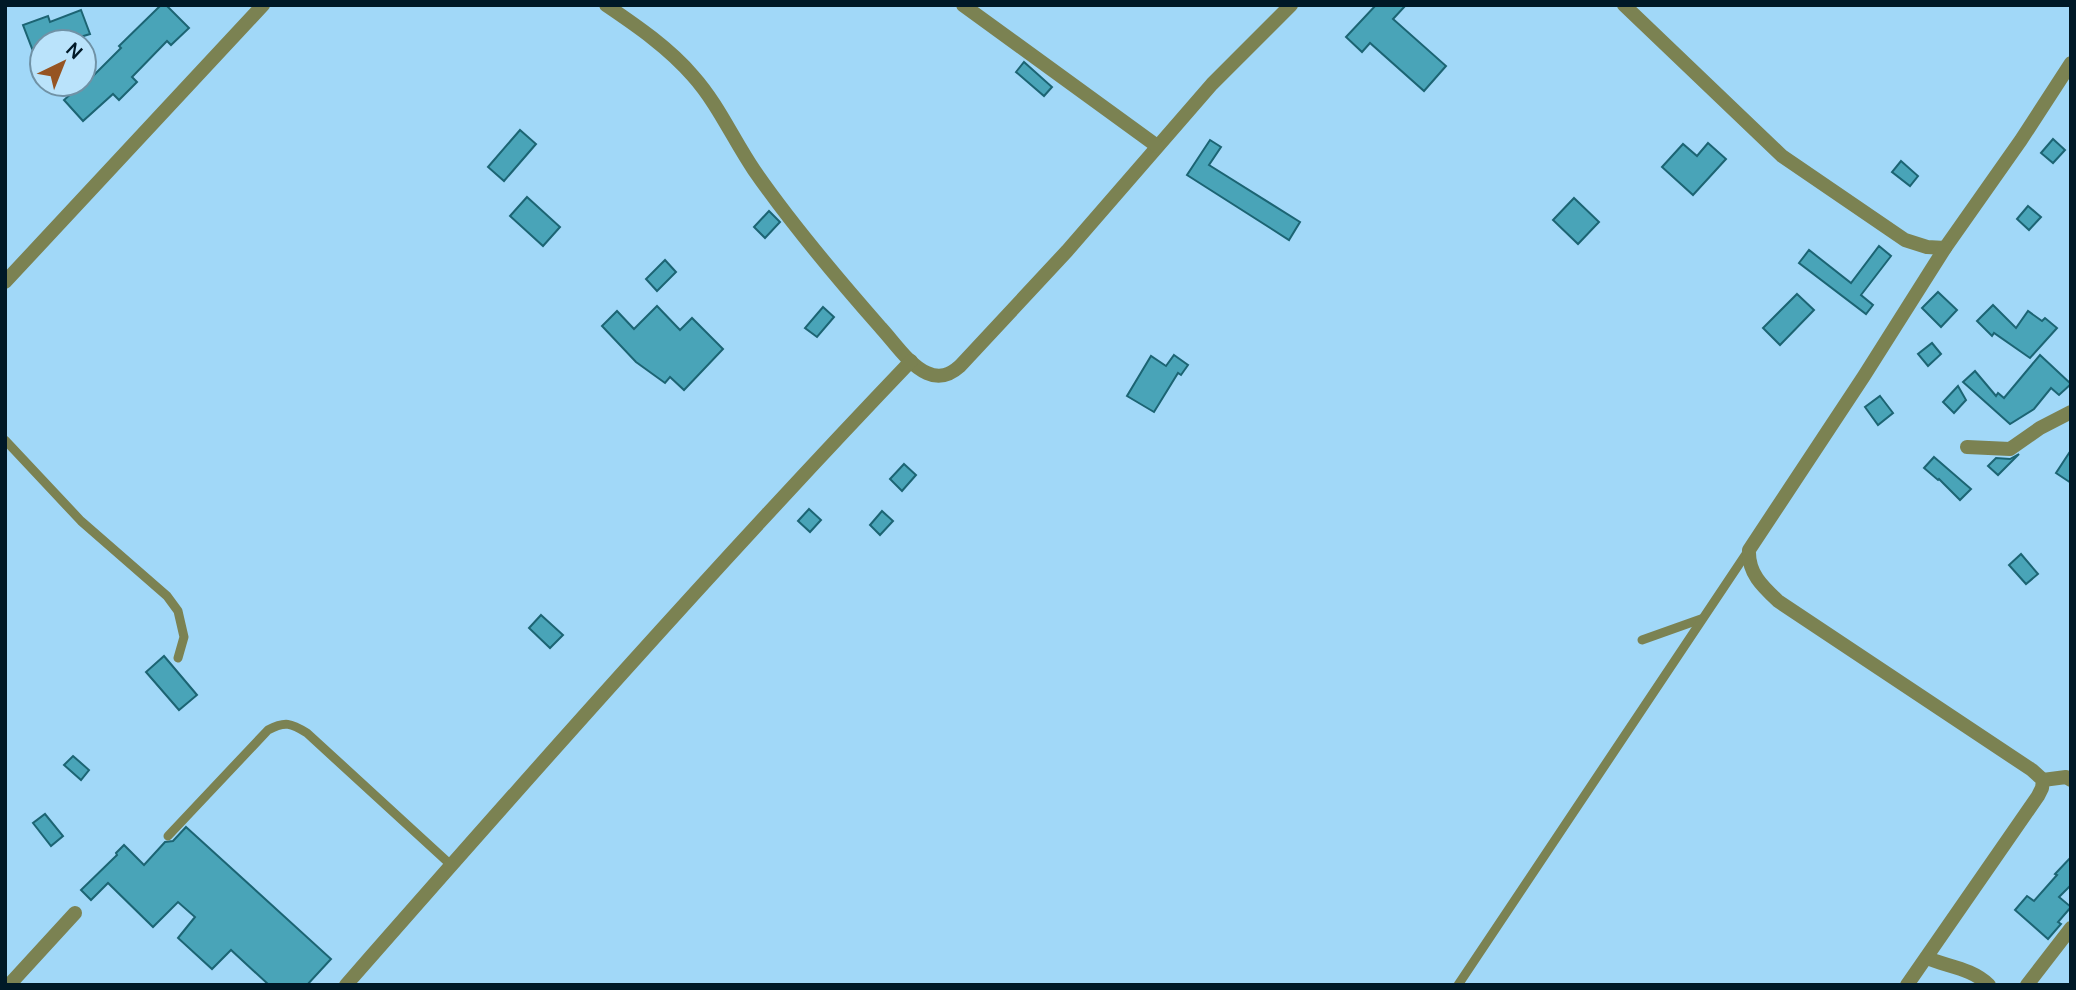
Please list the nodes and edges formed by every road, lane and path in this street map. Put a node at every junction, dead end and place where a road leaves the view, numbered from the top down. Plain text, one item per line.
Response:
1 (263, 5) edge
2 (606, 5) edge
3 (963, 5) edge
4 (1291, 5) edge
5 (1624, 5) edge
6 (2071, 63) edge
7 (1157, 146) junction
8 (1945, 248) junction
9 (5, 282) edge
10 (911, 361) junction
11 (2071, 412) edge
12 (5, 440) edge
13 (1967, 447) dead end
14 (1749, 550) junction
15 (1701, 619) junction
16 (1642, 640) dead end
17 (177, 658) dead end
18 (2043, 780) junction
19 (2071, 780) edge
20 (168, 836) dead end
21 (451, 865) junction
22 (75, 913) dead end
23 (2071, 928) edge
24 (1927, 958) junction
25 (9, 985) edge
26 (346, 985) edge
27 (1458, 985) edge
28 (1907, 985) edge
29 (1989, 985) edge
30 (2027, 985) edge

1 - 9 street
2 - 10 street
3 - 7 street
4 - 7 street
5 - 8 street
6 - 8 street
7 - 10 street
8 - 14 street
10 - 21 street
11 - 13 street
12 - 17 lane
14 - 15 lane
14 - 18 street
15 - 16 lane
15 - 27 lane
18 - 19 street
18 - 24 street
20 - 21 lane
21 - 26 street
22 - 25 street
23 - 30 street
24 - 28 street
24 - 29 street

